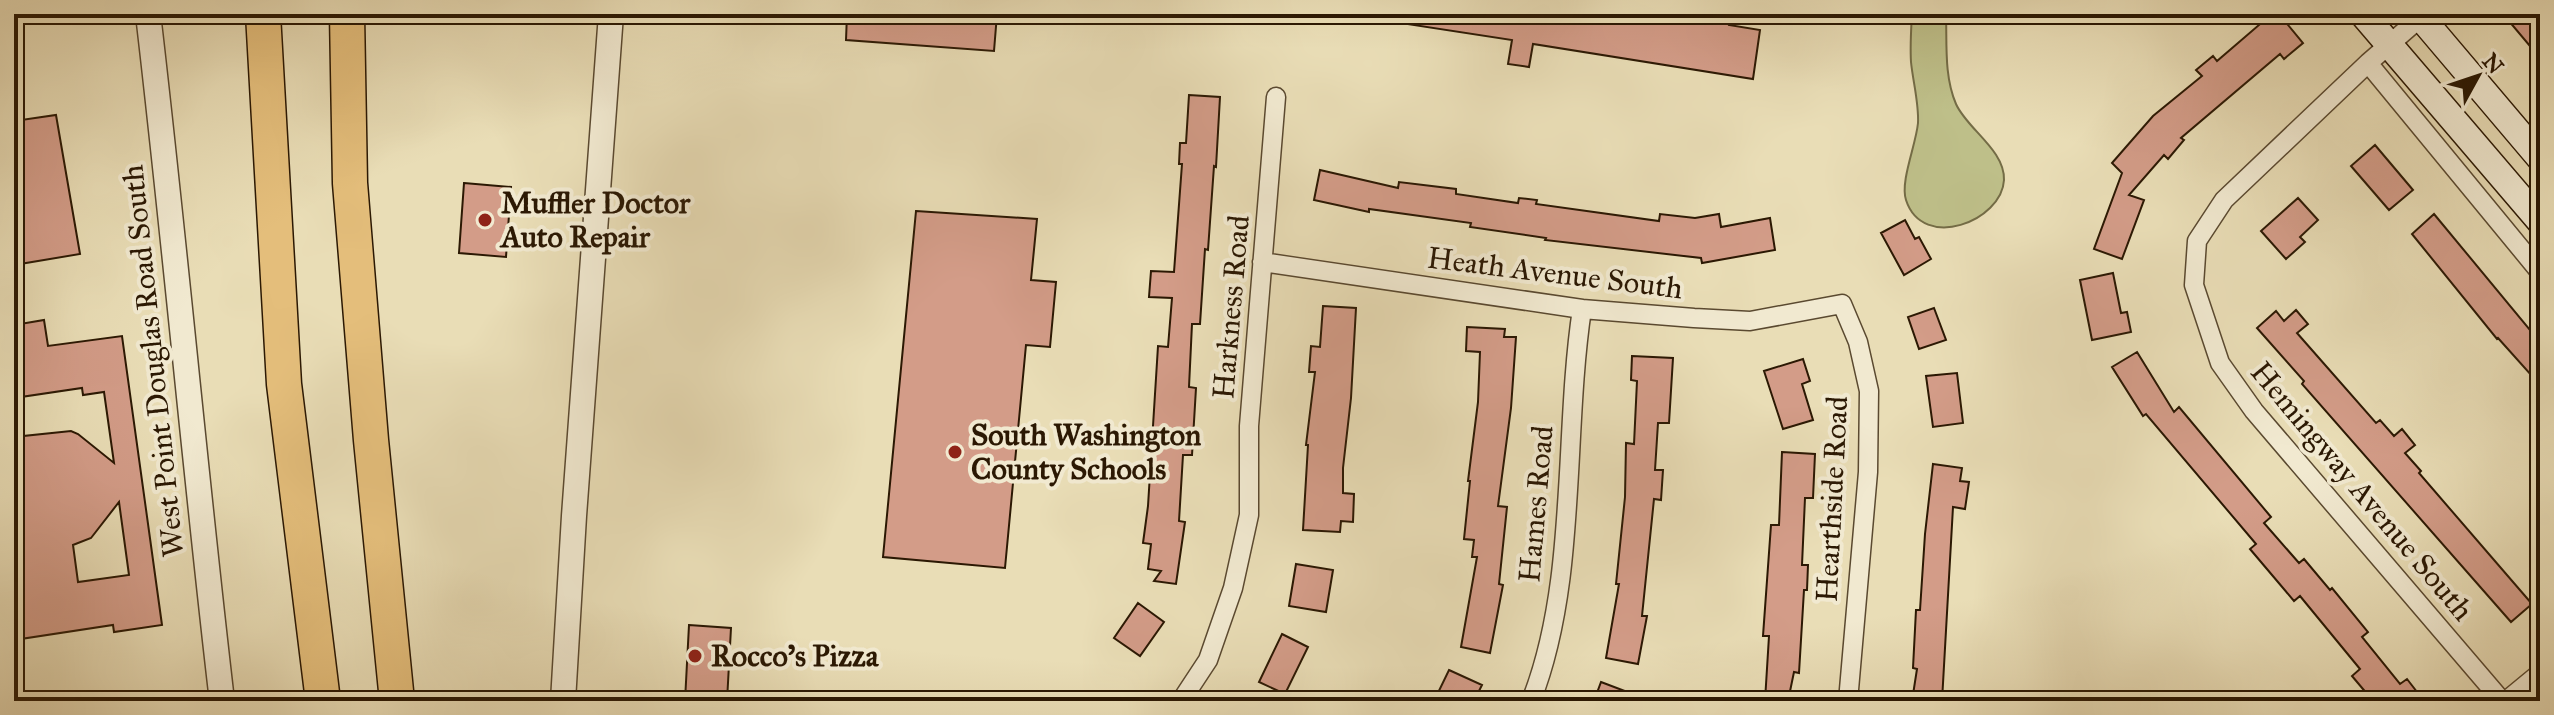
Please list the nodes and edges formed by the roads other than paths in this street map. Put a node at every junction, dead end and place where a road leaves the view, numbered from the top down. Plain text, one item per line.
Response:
1 (148, 14) edge
2 (263, 14) edge
3 (347, 14) edge
4 (611, 14) edge
5 (2363, 14) edge
6 (2420, 16) edge
7 (2389, 44) junction
8 (2368, 63) junction
9 (1276, 97) dead end
10 (2540, 158) edge
11 (2540, 221) edge
12 (1262, 262) junction
13 (2540, 272) edge
14 (1842, 304) joint
15 (1582, 309) junction
16 (2540, 673) edge
17 (222, 701) edge
18 (323, 701) edge
19 (397, 701) edge
20 (563, 701) edge
21 (1181, 701) edge
22 (1531, 701) edge
23 (1848, 701) edge
24 (2504, 701) edge

1 - 17 street, West Point Douglas Road South
2 - 18 highway
3 - 19 highway
4 - 20 street
5 - 7 main road
6 - 7 street, Hemingway Avenue South
6 - 10 main road
7 - 8 street, Hemingway Avenue South
7 - 11 main road
8 - 13 street
8 - 24 street, Hemingway Avenue South
9 - 12 street, Harkness Road
12 - 15 street, Heath Avenue South
12 - 21 street, Harkness Road
14 - 15 street, Heath Avenue South
14 - 23 street, Hearthside Road
15 - 22 street, Hames Road
16 - 24 street

